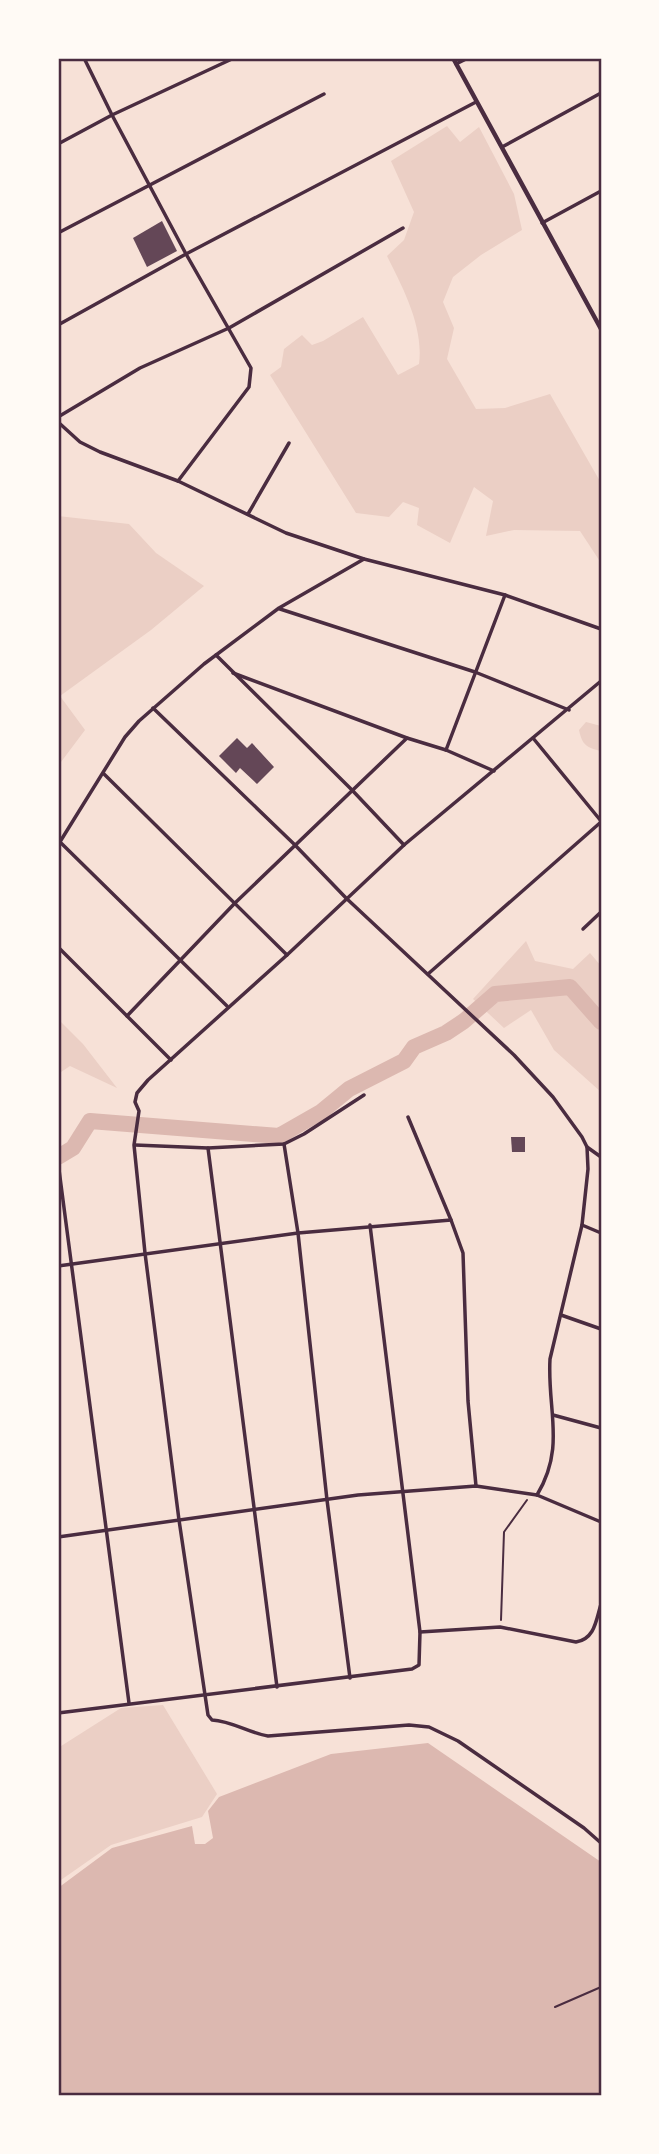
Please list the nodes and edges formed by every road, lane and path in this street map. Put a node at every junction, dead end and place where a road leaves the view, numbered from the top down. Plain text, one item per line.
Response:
1 (84, 58) edge
2 (234, 58) edge
3 (453, 58) edge
4 (468, 58) edge
5 (456, 64) junction
6 (601, 93) edge
7 (324, 94) dead end
8 (476, 102) junction
9 (112, 114) junction
10 (58, 144) edge
11 (502, 147) junction
12 (150, 183) junction
13 (601, 191) edge
14 (542, 223) junction
15 (403, 228) dead end
16 (58, 233) edge
17 (186, 254) junction
18 (58, 325) edge
19 (229, 328) junction
20 (601, 329) edge
21 (58, 420) edge
22 (289, 443) dead end
23 (178, 481) junction
24 (248, 514) junction
25 (365, 559) junction
26 (505, 594) junction
27 (279, 608) junction
28 (601, 629) edge
29 (216, 655) junction
30 (475, 672) junction
31 (233, 673) junction
32 (601, 681) edge
33 (153, 708) junction
34 (569, 710) junction
35 (407, 738) junction
36 (533, 738) junction
37 (446, 750) junction
38 (494, 771) junction
39 (103, 774) junction
40 (352, 790) junction
41 (601, 822) edge
42 (59, 843) edge
43 (295, 845) junction
44 (404, 845) junction
45 (346, 898) junction
46 (235, 903) junction
47 (601, 912) edge
48 (583, 929) dead end
49 (58, 947) edge
50 (287, 955) junction
51 (182, 959) junction
52 (428, 974) junction
53 (227, 1006) junction
54 (127, 1016) junction
55 (171, 1060) junction
56 (364, 1095) dead end
57 (408, 1117) dead end
58 (284, 1144) junction
59 (134, 1145) junction
60 (587, 1147) junction
61 (208, 1148) junction
62 (601, 1157) edge
63 (58, 1163) edge
64 (451, 1220) junction
65 (370, 1225) junction
66 (582, 1225) junction
67 (298, 1233) junction
68 (601, 1233) edge
69 (221, 1245) junction
70 (145, 1254) junction
71 (70, 1264) junction
72 (58, 1266) edge
73 (561, 1315) junction
74 (601, 1329) edge
75 (553, 1415) junction
76 (601, 1428) edge
77 (476, 1486) junction
78 (402, 1492) junction
79 (537, 1495) junction
80 (327, 1500) junction
81 (256, 1509) junction
82 (179, 1520) junction
83 (601, 1522) edge
84 (107, 1530) junction
85 (58, 1537) edge
86 (601, 1604) edge
87 (500, 1628) junction
88 (420, 1632) junction
89 (350, 1678) junction
90 (277, 1687) junction
91 (204, 1695) junction
92 (129, 1703) junction
93 (58, 1713) edge
94 (601, 1843) edge
95 (601, 1987) edge
96 (555, 2007) dead end

1 - 9 street
2 - 9 street
3 - 5 street
4 - 5 street
5 - 8 street
6 - 11 street
7 - 12 street
8 - 11 street
8 - 17 street
9 - 10 street
9 - 12 street
11 - 14 street
12 - 16 street
12 - 17 street
13 - 14 street
14 - 20 street
15 - 19 street
17 - 18 street
17 - 19 street
19 - 21 street
19 - 23 street
21 - 23 street
22 - 24 street
23 - 24 street
24 - 25 street
25 - 26 street
25 - 27 street
26 - 28 street
26 - 30 street
27 - 29 street
27 - 30 street
29 - 31 street
29 - 33 street
30 - 34 street
30 - 37 street
31 - 35 street
31 - 40 street
32 - 34 street
33 - 39 street
33 - 43 street
34 - 36 street
35 - 37 street
35 - 40 street
36 - 38 street
36 - 41 street
37 - 38 street
38 - 44 street
39 - 42 street
39 - 46 street
40 - 43 street
40 - 44 street
41 - 52 street
42 - 51 street
43 - 45 street
43 - 46 street
44 - 45 street
45 - 50 street
45 - 52 street
46 - 50 street
46 - 51 street
47 - 48 street
49 - 54 street
50 - 53 street
51 - 53 street
51 - 54 street
52 - 60 street
53 - 55 street
54 - 55 street
55 - 59 street
56 - 58 street
57 - 64 street
58 - 61 street
58 - 67 street
59 - 61 street
59 - 70 street
60 - 62 street
60 - 66 street
61 - 69 street
63 - 71 street
64 - 65 street
64 - 77 street
65 - 67 street
65 - 78 street
66 - 68 street
66 - 73 street
67 - 69 street
67 - 80 street
69 - 70 street
69 - 81 street
70 - 71 street
70 - 82 street
71 - 72 street
71 - 84 street
73 - 74 street
73 - 75 street
75 - 76 street
75 - 79 street
77 - 78 street
77 - 79 street
78 - 80 street
78 - 88 street
79 - 83 street
79 - 87 path
80 - 81 street
80 - 89 street
81 - 82 street
81 - 90 street
82 - 84 street
82 - 91 street
84 - 85 street
84 - 92 street
86 - 87 street
87 - 88 street
88 - 89 street
89 - 90 street
90 - 91 street
91 - 92 street
91 - 94 street
92 - 93 street
95 - 96 path

